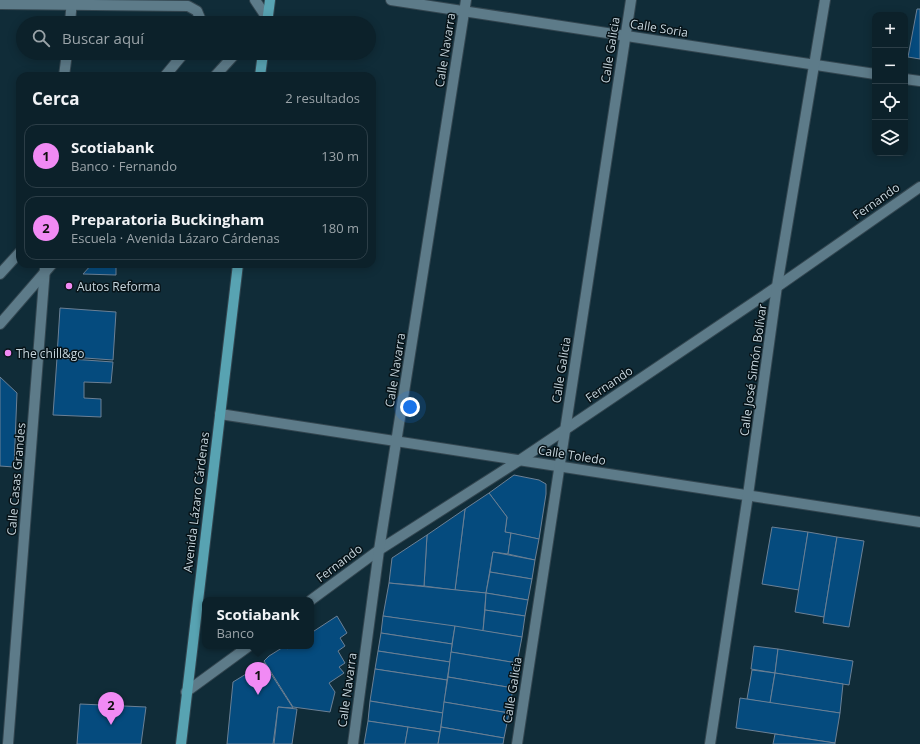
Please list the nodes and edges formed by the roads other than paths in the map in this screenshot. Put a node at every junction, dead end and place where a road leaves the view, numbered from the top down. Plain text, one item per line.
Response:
1 (255, 0) edge
2 (270, 0) edge
3 (391, 0) edge
4 (466, 0) edge
5 (631, 0) edge
6 (825, 0) edge
7 (72, 3) edge
8 (0, 4) edge
9 (464, 11) junction
10 (71, 16) edge
11 (199, 16) edge
12 (263, 16) edge
13 (267, 16) edge
14 (625, 36) junction
15 (66, 60) edge
16 (178, 60) edge
17 (230, 60) edge
18 (262, 60) edge
19 (814, 65) junction
20 (65, 72) edge
21 (168, 72) edge
22 (219, 72) edge
23 (261, 72) edge
24 (872, 74) edge
25 (908, 79) edge
26 (920, 81) edge
27 (920, 187) edge
28 (16, 256) edge
29 (45, 268) edge
30 (238, 268) edge
31 (0, 274) edge
32 (778, 286) junction
33 (0, 324) edge
34 (220, 414) junction
35 (566, 429) junction
36 (396, 442) junction
37 (520, 460) junction
38 (560, 467) junction
39 (748, 495) junction
40 (920, 522) edge
41 (379, 550) junction
42 (314, 598) edge
43 (245, 649) edge
44 (186, 692) junction
45 (8, 744) edge
46 (181, 744) edge
47 (353, 744) edge
48 (517, 744) edge
49 (710, 744) edge

1 - 12 street
2 - 13 main road
3 - 9 street, Calle Soria
4 - 9 street, Calle Navarra
5 - 14 street, Calle Galicia
6 - 19 street, Calle José Simón Bolívar
7 - 8 street
7 - 10 street
7 - 11 street
9 - 14 street, Calle Soria
9 - 36 street, Calle Navarra
14 - 19 street, Calle Soria
14 - 35 street, Calle Galicia
15 - 20 street
16 - 21 street
17 - 22 street
18 - 23 main road
19 - 24 street, Calle Soria
19 - 32 street, Calle José Simón Bolívar
25 - 26 street
27 - 32 street, Fernando
28 - 31 street
29 - 33 street
29 - 45 street, Calle Casas Grandes
30 - 34 main road, Avenida Lázaro Cárdenas
32 - 35 street, Fernando
32 - 39 street, Calle José Simón Bolívar
34 - 36 street, Calle Toledo
34 - 44 main road, Avenida Lázaro Cárdenas
35 - 37 street, Fernando
35 - 38 street, Calle Galicia
36 - 37 street, Calle Toledo
36 - 41 street, Calle Navarra
37 - 38 street, Calle Toledo
37 - 41 street, Fernando
38 - 39 street, Calle Toledo
38 - 48 street, Calle Galicia
39 - 40 street, Calle Toledo
39 - 49 street, Calle José Simón Bolívar
41 - 42 street, Fernando
41 - 47 street, Calle Navarra
43 - 44 street
44 - 46 main road, Avenida Lázaro Cárdenas

